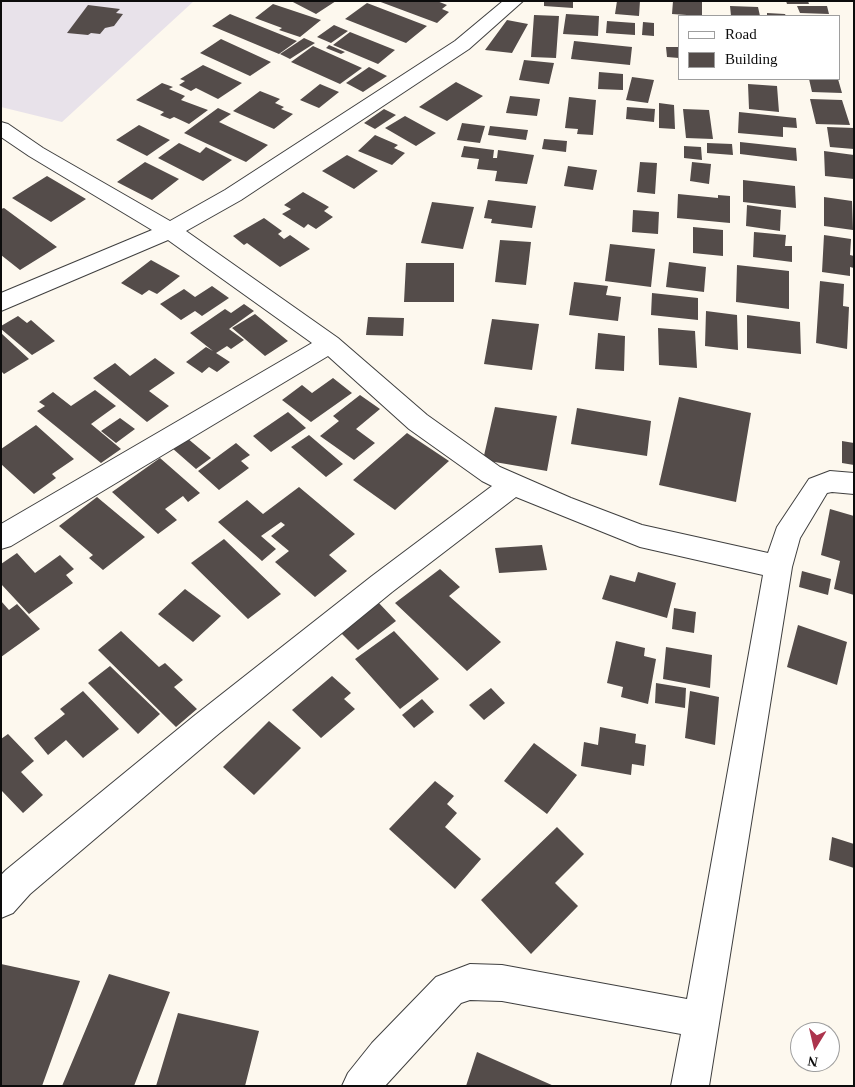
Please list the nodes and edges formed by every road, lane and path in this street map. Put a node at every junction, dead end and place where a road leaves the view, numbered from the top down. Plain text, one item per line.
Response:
1 (514, 1) edge
2 (1, 128) edge
3 (170, 231) junction
4 (1, 303) edge
5 (330, 344) junction
6 (514, 484) junction
7 (854, 484) edge
8 (1, 538) edge
9 (778, 567) junction
10 (1, 901) edge
11 (701, 1020) junction
12 (361, 1086) edge
13 (690, 1086) edge

1 - 3 street
2 - 3 street
3 - 4 street
3 - 5 street
5 - 6 street
5 - 8 street
6 - 9 street
6 - 10 street
7 - 9 street
9 - 11 street
11 - 12 street
11 - 13 street

